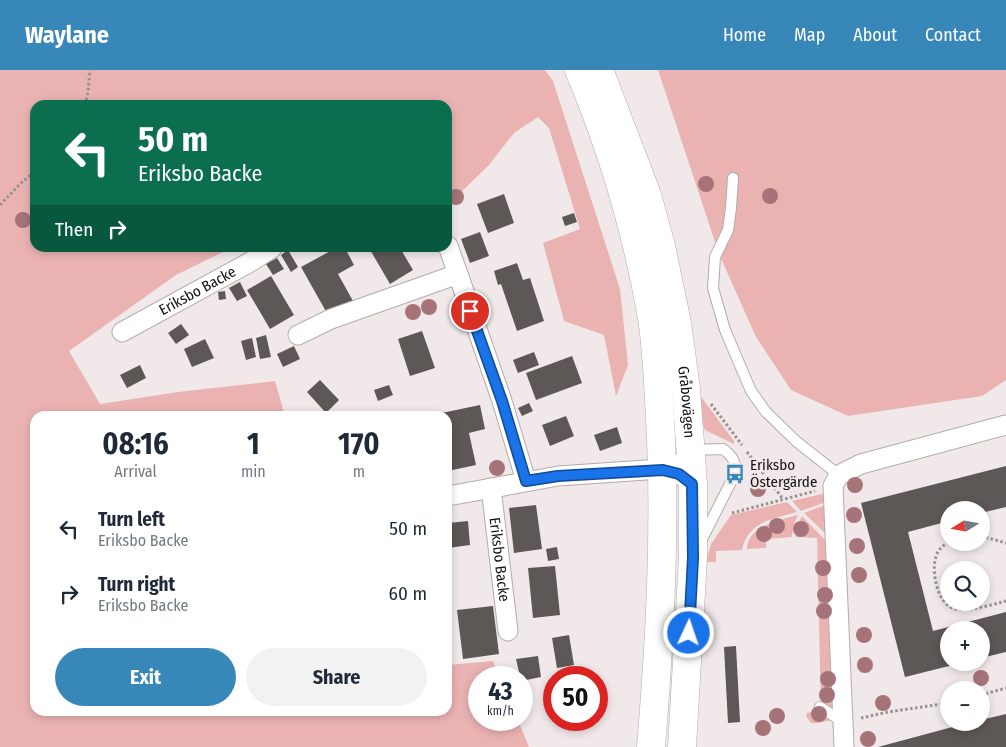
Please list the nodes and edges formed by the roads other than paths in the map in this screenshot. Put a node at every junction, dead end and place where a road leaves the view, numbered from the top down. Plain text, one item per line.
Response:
1 (579, 70) edge
2 (599, 70) edge
3 (733, 178) dead end
4 (266, 252) edge
5 (450, 252) edge
6 (458, 274) junction
7 (122, 332) dead end
8 (298, 336) dead end
9 (1006, 425) edge
10 (691, 450) junction
11 (663, 470) junction
12 (836, 480) junction
13 (526, 481) junction
14 (692, 484) junction
15 (491, 488) junction
16 (452, 495) edge
17 (693, 558) junction
18 (508, 631) dead end
19 (820, 707) dead end
20 (843, 722) junction
21 (651, 747) edge
22 (682, 747) edge
23 (844, 747) edge

1 - 11 main road, Gråbovägen
2 - 10 main road, Gråbovägen
3 - 12 lane
4 - 7 street, Eriksbo Backe
5 - 6 street
6 - 8 street
6 - 13 street
9 - 12 street
10 - 11 lane
10 - 14 main road, Gråbovägen
10 - 17 lane
11 - 13 street
11 - 14 street
11 - 21 main road, Gråbovägen
12 - 20 street
13 - 15 street
14 - 17 main road, Gråbovägen
15 - 16 street
15 - 18 street, Eriksbo Backe
17 - 22 main road, Gråbovägen
19 - 20 lane
20 - 23 street

